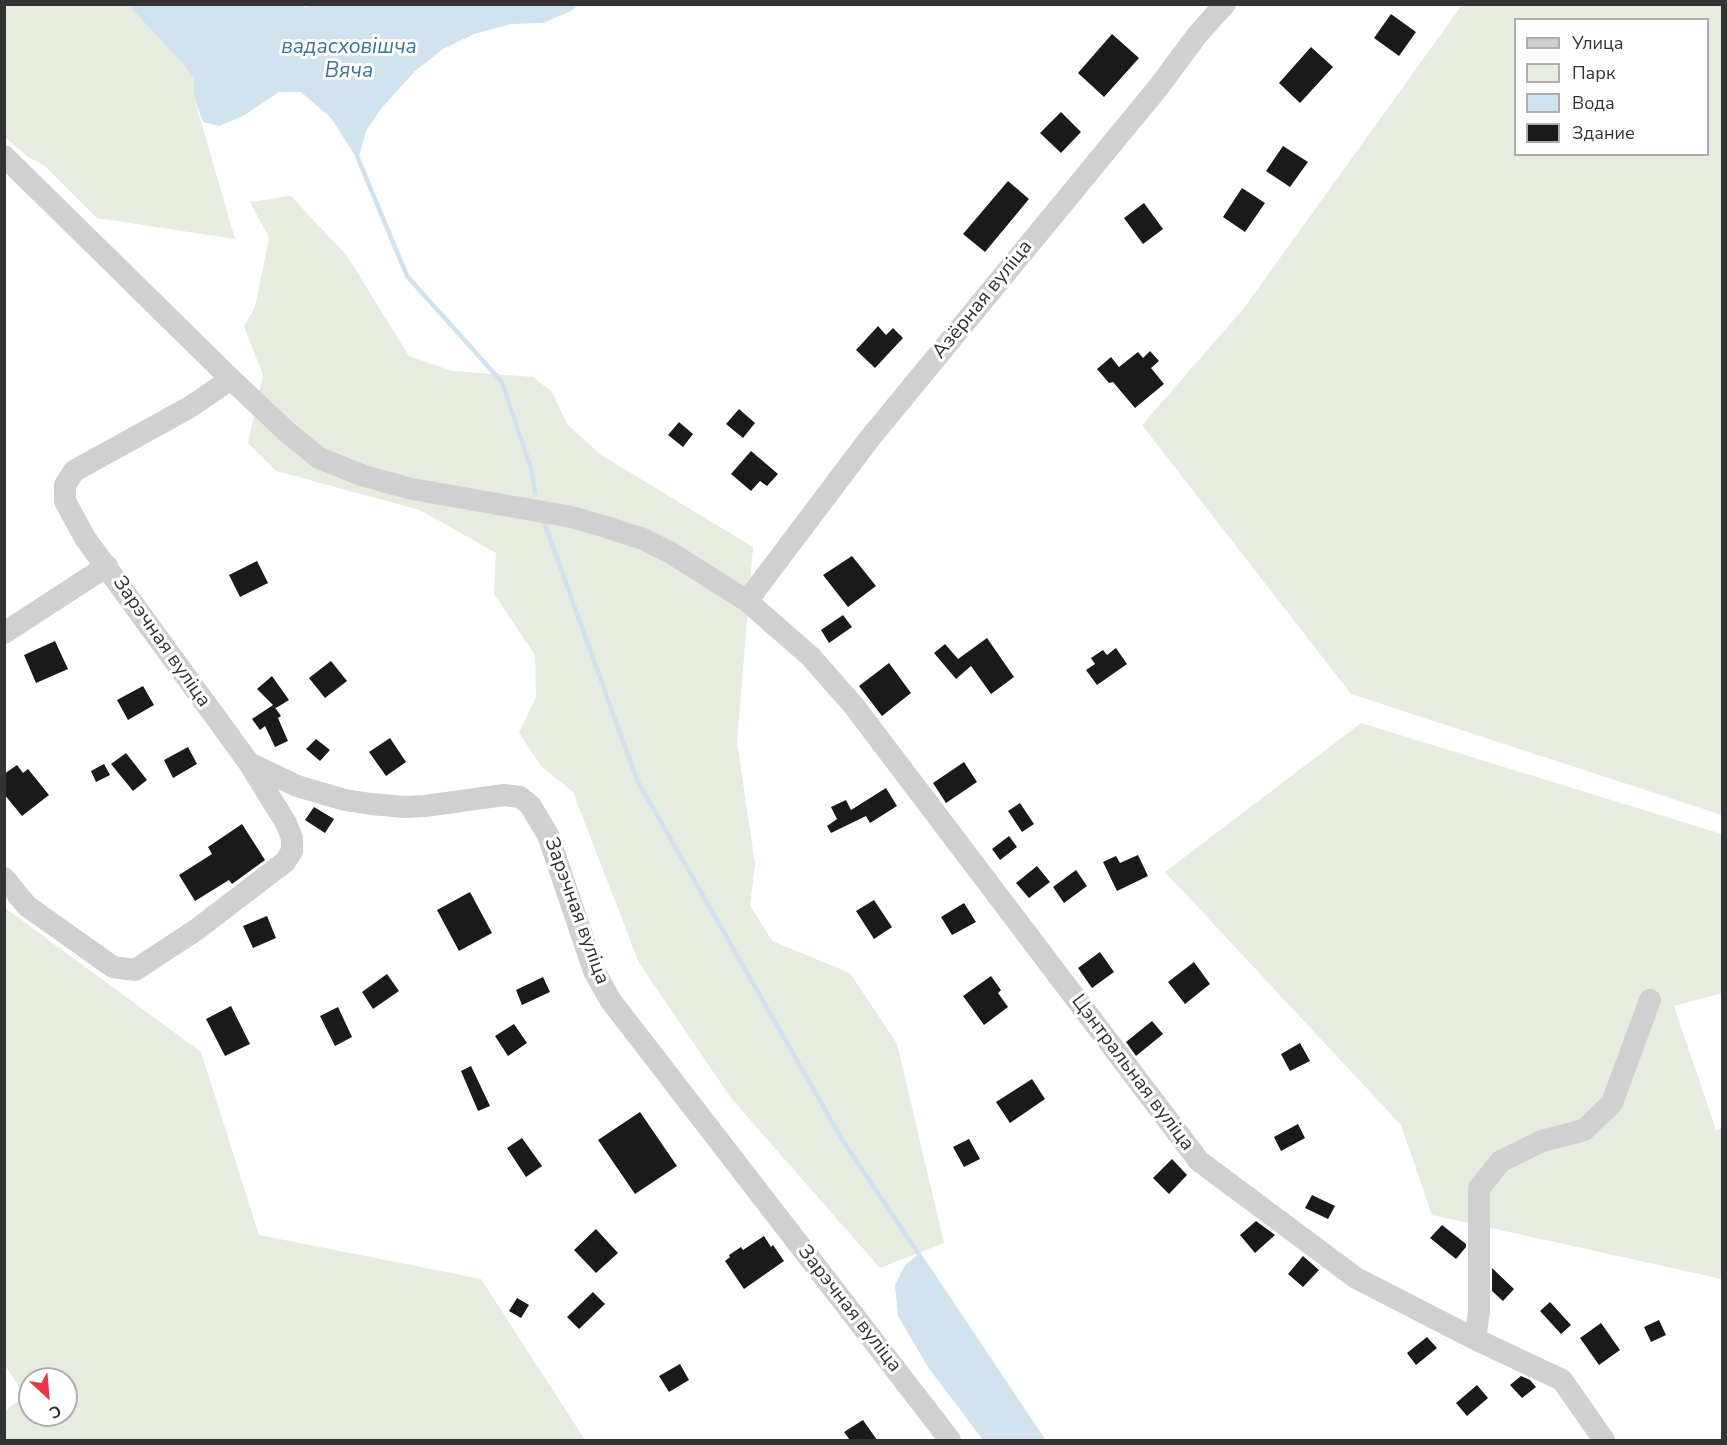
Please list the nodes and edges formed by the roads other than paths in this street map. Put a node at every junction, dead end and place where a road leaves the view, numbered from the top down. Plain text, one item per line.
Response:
1 (1225, 4) edge
2 (4, 156) edge
3 (231, 379) junction
4 (106, 566) junction
5 (747, 601) junction
6 (4, 633) edge
7 (249, 763) junction
8 (4, 878) edge
9 (1650, 1000) dead end
10 (1475, 1339) junction
11 (950, 1440) edge
12 (1604, 1440) edge

1 - 5 street, Азёрная вуліца
2 - 3 street, Цэнтральная вуліца
3 - 4 street, Зарэчная вуліца
3 - 5 street, Цэнтральная вуліца
4 - 6 street
4 - 7 street, Зарэчная вуліца
5 - 10 street, Цэнтральная вуліца
7 - 8 street
7 - 11 street, Зарэчная вуліца
9 - 10 street
10 - 12 street, Цэнтральная вуліца

